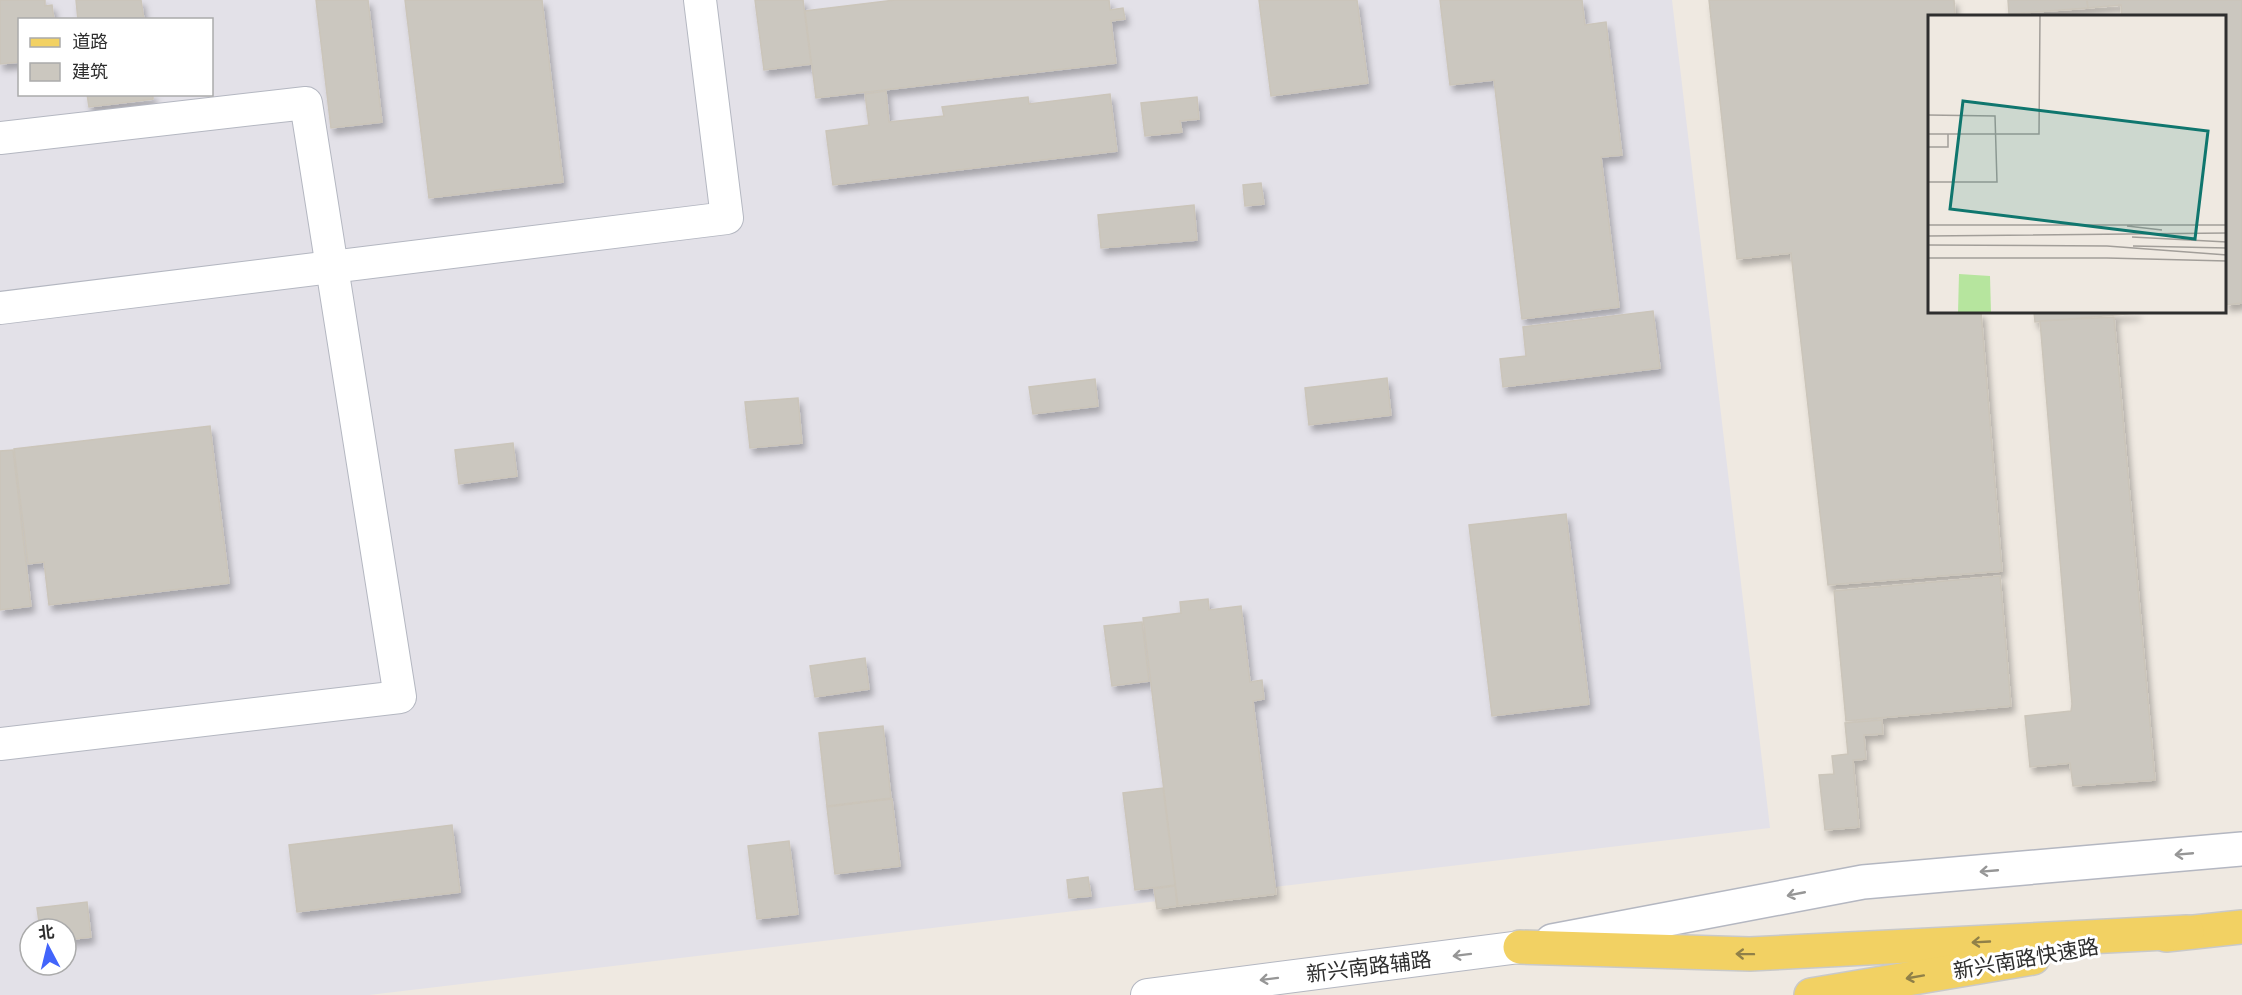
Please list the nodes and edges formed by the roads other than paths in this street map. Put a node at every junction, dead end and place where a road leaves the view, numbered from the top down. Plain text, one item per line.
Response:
1 (700, 0) edge
2 (0, 138) edge
3 (332, 268) junction
4 (0, 308) edge
5 (0, 744) edge
6 (2242, 849) edge
7 (2242, 927) edge
8 (2187, 932) junction
9 (1520, 947) junction
10 (1147, 995) edge
11 (1811, 995) edge

1 - 3 street
2 - 3 street
3 - 4 street
3 - 5 street
6 -> 9 main road
7 - 8 main road, 新兴南路快速路
8 -> 9 main road
8 -> 11 main road, 新兴南路快速路
9 -> 10 street, 新兴南路辅路

